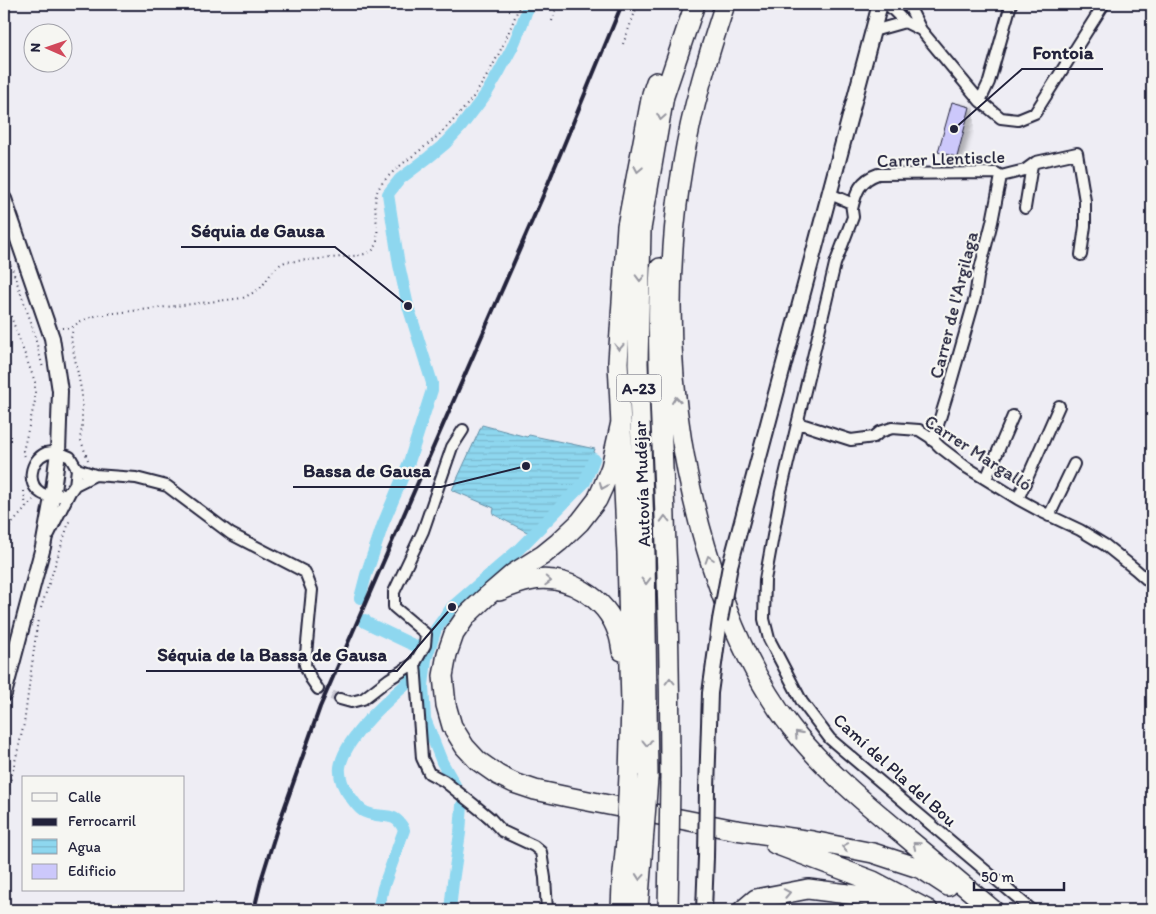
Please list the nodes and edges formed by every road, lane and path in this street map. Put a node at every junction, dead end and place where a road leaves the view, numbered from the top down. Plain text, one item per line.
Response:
1 (520, 4) edge
2 (557, 4) edge
3 (638, 4) edge
4 (682, 4) edge
5 (694, 4) edge
6 (716, 4) edge
7 (725, 4) edge
8 (880, 4) edge
9 (887, 4) edge
10 (906, 4) edge
11 (1011, 4) edge
12 (1104, 4) edge
13 (552, 21) dead end
14 (905, 22) junction
15 (921, 30) junction
16 (873, 31) junction
17 (623, 44) dead end
18 (980, 101) junction
19 (1032, 165) junction
20 (1001, 176) junction
21 (830, 194) junction
22 (4, 199) edge
23 (1025, 208) dead end
24 (852, 209) junction
25 (4, 246) edge
26 (1081, 255) dead end
27 (4, 282) edge
28 (44, 374) dead end
29 (1059, 406) dead end
30 (1013, 416) dead end
31 (622, 422) junction
32 (798, 423) junction
33 (463, 430) dead end
34 (933, 441) junction
35 (58, 452) junction
36 (26, 459) dead end
37 (1074, 464) dead end
38 (76, 469) junction
39 (93, 475) junction
40 (986, 479) junction
41 (73, 488) junction
42 (52, 498) junction
43 (1018, 499) junction
44 (26, 508) dead end
45 (71, 516) dead end
46 (1049, 516) junction
47 (4, 535) edge
48 (43, 546) junction
49 (1152, 584) edge
50 (485, 598) junction
51 (41, 610) dead end
52 (38, 619) dead end
53 (415, 663) junction
54 (318, 689) tunnel mouth
55 (4, 694) edge
56 (340, 699) tunnel mouth
57 (639, 777) junction
58 (4, 819) edge
59 (736, 830) junction
60 (634, 843) junction
61 (547, 910) edge
62 (621, 910) edge
63 (638, 910) edge
64 (668, 910) edge
65 (704, 910) edge
66 (743, 910) edge
67 (905, 910) edge
68 (928, 910) edge
69 (982, 910) edge
70 (993, 910) edge
71 (1032, 910) edge

1 - 39 path
2 - 13 path
3 - 17 path
4 -> 31 highway
5 -> 57 highway, Autovía Mudéjar / A-23
64 -> 6 highway, Autovía Mudéjar / A-23, bridge
70 -> 7 highway
8 - 16 main road
9 - 14 street
10 - 15 street
11 - 18 street
12 - 18 street
14 - 15 street
14 - 16 street
15 - 18 street
16 - 21 main road
19 - 20 street, Carrer Llentiscle
19 - 23 street
19 - 26 street, Carrer Llentiscle
20 - 24 street, Carrer Llentiscle
20 - 34 street, Carrer de l'Argilaga
21 - 24 street
21 - 65 main road, bridge
22 - 35 main road
24 - 32 street, Carrer Llentiscle
25 - 28 path
27 - 36 path
29 - 43 street
30 - 40 street
31 -> 50 highway
31 - 57 highway
32 - 34 street, Carrer Margalló
32 - 71 street, Camí del Pla del Bou
33 - 53 street
34 - 40 street, Carrer Margalló
35 - 38 street
35 - 42 main road
35 - 42 street
37 - 46 street
38 - 39 street
38 - 41 street
39 - 41 street
39 - 54 street
40 - 43 street, Carrer Margalló
41 - 42 street
41 - 48 street
42 - 48 main road
43 - 46 street, Carrer Margalló
44 - 47 path
45 - 51 path
46 - 49 street, Carrer Margalló
48 - 55 main road
50 -> 57 highway
50 - 59 highway
52 - 58 path
53 - 56 street
53 - 61 street
57 - 60 highway, Autovía Mudéjar / A-23, bridge
59 - 68 highway
69 -> 59 highway
60 - 62 highway
60 -> 63 highway, Autovía Mudéjar / A-23
66 -> 67 highway

